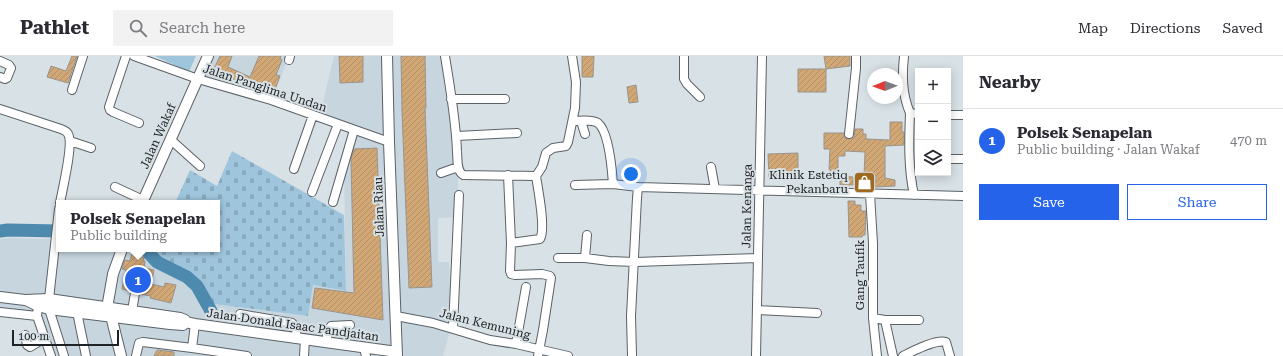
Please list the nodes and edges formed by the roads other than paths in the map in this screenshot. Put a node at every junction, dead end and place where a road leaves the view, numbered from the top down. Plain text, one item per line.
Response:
1 (83, 56) edge
2 (126, 56) edge
3 (134, 56) edge
4 (208, 56) edge
5 (388, 56) edge
6 (445, 56) edge
7 (572, 56) edge
8 (684, 56) edge
9 (762, 56) edge
10 (856, 56) edge
11 (904, 56) edge
12 (0, 61) edge
13 (0, 77) edge
14 (198, 79) junction
15 (72, 90) dead end
16 (700, 97) dead end
17 (451, 99) junction
18 (505, 99) dead end
19 (0, 109) edge
20 (914, 113) edge
21 (313, 115) junction
22 (951, 115) edge
23 (963, 115) edge
24 (577, 121) junction
25 (139, 124) dead end
26 (338, 124) junction
27 (354, 130) junction
28 (517, 133) dead end
29 (585, 134) dead end
30 (849, 134) dead end
31 (457, 136) junction
32 (70, 140) junction
33 (171, 140) junction
34 (389, 142) junction
35 (91, 148) dead end
36 (963, 158) edge
37 (951, 159) edge
38 (200, 166) dead end
39 (458, 167) junction
40 (711, 167) dead end
41 (294, 169) dead end
42 (441, 173) dead end
43 (508, 175) junction
44 (536, 176) junction
45 (613, 184) junction
46 (574, 185) dead end
47 (115, 187) dead end
48 (638, 187) junction
49 (715, 189) junction
50 (759, 190) junction
51 (312, 192) dead end
52 (870, 194) junction
53 (459, 195) dead end
54 (914, 195) junction
55 (963, 196) edge
56 (61, 200) edge
57 (139, 200) edge
58 (144, 200) edge
59 (334, 202) dead end
60 (587, 235) dead end
61 (56, 243) edge
62 (511, 243) junction
63 (121, 252) edge
64 (558, 258) dead end
65 (585, 258) junction
66 (758, 258) junction
67 (635, 262) junction
68 (526, 287) dead end
69 (135, 293) dead end
70 (0, 297) edge
71 (25, 300) junction
72 (49, 304) junction
73 (758, 310) junction
74 (37, 311) junction
75 (0, 312) edge
76 (77, 312) junction
77 (109, 312) junction
78 (132, 312) junction
79 (817, 313) dead end
80 (240, 314) dead end
81 (396, 316) junction
82 (872, 318) junction
83 (885, 320) junction
84 (919, 320) dead end
85 (190, 323) junction
86 (350, 325) dead end
87 (453, 328) junction
88 (25, 335) dead end
89 (45, 338) junction
90 (300, 339) junction
91 (327, 343) junction
92 (516, 344) junction
93 (192, 348) junction
94 (365, 352) edge
95 (539, 353) edge
96 (397, 354) edge
97 (51, 356) edge
98 (64, 356) edge
99 (86, 356) edge
100 (121, 356) edge
101 (136, 356) edge
102 (247, 356) edge
103 (304, 356) edge
104 (568, 356) edge
105 (632, 356) edge
106 (756, 356) edge
107 (877, 356) edge
108 (893, 356) edge
109 (903, 356) edge
110 (950, 356) edge

1 - 15 street
2 - 25 street
3 - 14 street, Jalan Panglima Undan
4 - 14 main road, Jalan Wakaf
5 - 34 main road, Jalan Riau
6 - 17 street
7 - 24 street
8 - 16 street
9 - 50 street, Jalan Kenanga
10 - 30 street
11 - 20 street
12 - 13 street
14 - 21 street, Jalan Panglima Undan
14 - 33 main road, Jalan Wakaf
17 - 18 street
17 - 31 street
19 - 32 street
20 - 54 street
21 - 26 street, Jalan Panglima Undan
21 - 41 street
22 - 23 street
24 - 29 street
24 - 44 street
24 - 45 street
26 - 27 street, Jalan Panglima Undan
26 - 51 street
27 - 34 street, Jalan Panglima Undan
27 - 59 street
28 - 31 street
31 - 39 street
32 - 35 street
32 - 56 street
33 - 38 street
33 - 58 main road, Jalan Wakaf
34 - 81 main road, Jalan Riau
36 - 37 street
39 - 42 street
39 - 43 street
40 - 49 street
43 - 44 street
43 - 62 street
44 - 62 street
45 - 46 street
45 - 48 street
47 - 57 street
48 - 49 street
48 - 67 street
49 - 50 street
50 - 52 street
50 - 66 street, Jalan Kenanga
52 - 54 street
52 - 82 street, Gang Taufik
53 - 87 street
54 - 55 street
60 - 65 street
61 - 72 street
62 - 95 street
63 - 77 main road
64 - 65 street
65 - 67 street
66 - 67 street
66 - 73 street, Jalan Kenanga
67 - 105 street
68 - 92 street
69 - 78 street
70 - 71 main road, Jalan Donald Isaac Pandjaitan
71 - 72 main road, Jalan Donald Isaac Pandjaitan
71 - 74 main road, Jalan Donald Isaac Pandjaitan
72 - 74 main road, Jalan Donald Isaac Pandjaitan
72 - 76 main road, Jalan Donald Isaac Pandjaitan
72 - 77 main road, Jalan Donald Isaac Pandjaitan
72 - 98 street
73 - 79 street
73 - 106 street, Jalan Kenanga
74 - 75 street
74 - 89 street
76 - 77 main road, Jalan Donald Isaac Pandjaitan
76 - 99 street
77 - 78 main road, Jalan Donald Isaac Pandjaitan
77 - 85 main road, Jalan Donald Isaac Pandjaitan
77 - 100 main road
78 - 85 main road, Jalan Donald Isaac Pandjaitan
80 - 90 street
81 - 87 street, Jalan Kemuning
81 - 96 main road, Jalan Riau
82 - 83 street
82 - 107 street, Gang Taufik
83 - 84 street
83 - 108 street
85 - 90 main road, Jalan Donald Isaac Pandjaitan
85 - 93 street
86 - 91 street
87 - 92 street, Jalan Kemuning
88 - 89 street
89 - 97 street
90 - 91 main road, Jalan Donald Isaac Pandjaitan
90 - 103 street
91 - 94 main road, Jalan Donald Isaac Pandjaitan
92 - 95 street, Jalan Kemuning
93 - 101 street
93 - 102 street
94 - 96 main road, Jalan Donald Isaac Pandjaitan
95 - 104 street, Jalan Kemuning
109 - 110 street

